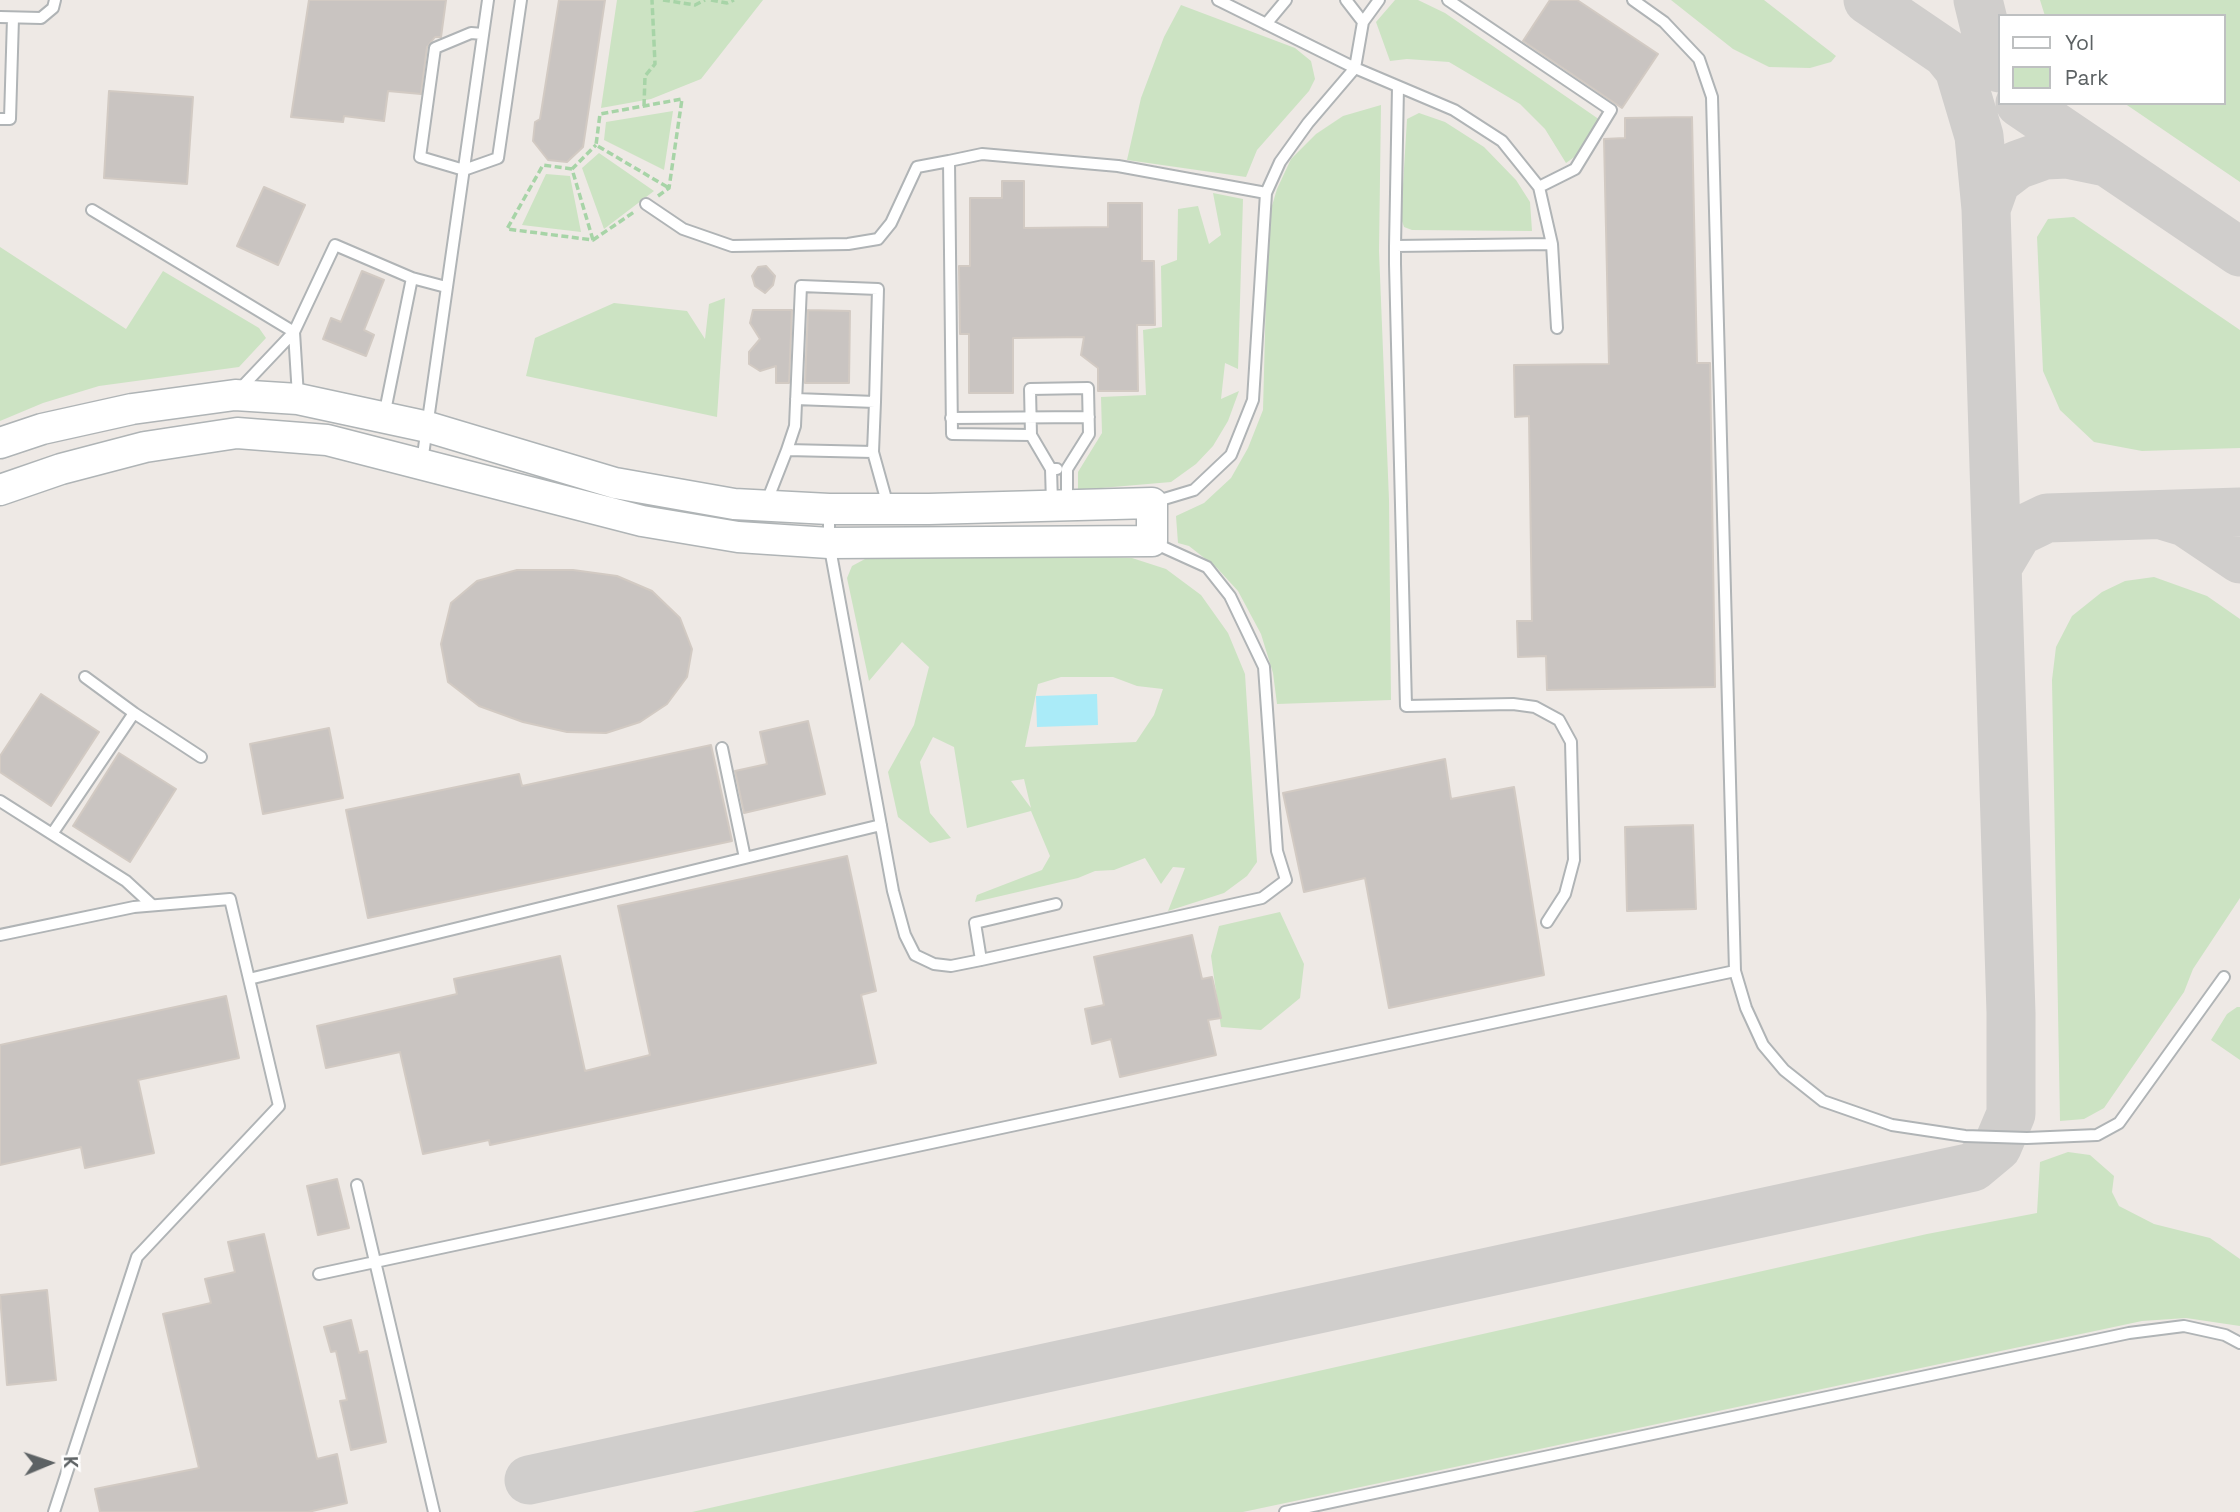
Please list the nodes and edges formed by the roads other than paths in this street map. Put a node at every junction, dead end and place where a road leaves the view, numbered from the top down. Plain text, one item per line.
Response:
1 (55, 0) edge
2 (488, 0) edge
3 (521, 0) edge
4 (1218, 0) edge
5 (1286, 0) edge
6 (1346, 0) edge
7 (1379, 0) edge
8 (1448, 0) edge
9 (1633, 0) edge
10 (0, 17) edge
11 (13, 18) junction
12 (1363, 22) junction
13 (1266, 24) junction
14 (483, 34) junction
15 (1355, 68) junction
16 (1398, 87) junction
17 (0, 119) edge
18 (949, 161) junction
19 (464, 170) junction
20 (1539, 187) junction
21 (1266, 192) junction
22 (646, 204) road end
23 (92, 211) dead end
24 (1552, 244) junction
25 (1395, 246) junction
26 (412, 278) junction
27 (446, 287) junction
28 (1557, 328) dead end
29 (294, 332) junction
30 (235, 395) junction
31 (298, 399) junction
32 (796, 400) junction
33 (875, 402) junction
34 (1089, 417) junction
35 (383, 418) junction
36 (951, 418) junction
37 (1030, 418) junction
38 (428, 427) junction
39 (1031, 435) junction
40 (0, 443) edge
41 (787, 450) junction
42 (873, 452) junction
43 (421, 464) junction
44 (1051, 469) junction
45 (1067, 469) junction
46 (0, 490) edge
47 (1152, 503) junction
48 (765, 506) junction
49 (1060, 506) junction
50 (829, 509) junction
51 (889, 509) junction
52 (1152, 541) junction
53 (829, 543) junction
54 (85, 677) dead end
55 (134, 713) junction
56 (722, 748) dead end
57 (201, 757) dead end
58 (0, 801) edge
59 (881, 825) junction
60 (52, 834) junction
61 (745, 858) junction
62 (1056, 904) dead end
63 (152, 905) junction
64 (1547, 922) dead end
65 (0, 935) edge
66 (981, 960) junction
67 (1735, 971) junction
68 (2224, 977) dead end
69 (249, 979) junction
70 (357, 1185) dead end
71 (375, 1263) junction
72 (319, 1274) dead end
73 (2240, 1343) edge
74 (54, 1512) edge
75 (434, 1512) edge
76 (1285, 1512) edge

1 - 11 lane
2 - 14 lane
3 - 19 lane
4 - 13 lane
5 - 13 lane
6 - 12 lane
7 - 12 lane
8 - 20 lane
9 - 67 lane
10 - 11 lane
11 - 17 lane
12 - 15 lane
13 - 15 lane
14 - 19 lane
14 - 19 lane
15 - 16 lane
15 - 21 lane
16 - 20 lane
16 - 25 lane
18 - 21 lane
18 - 22 lane
18 - 36 lane
19 - 27 lane
20 - 24 lane
21 - 47 lane
23 - 29 lane
24 - 25 lane
24 - 28 lane
25 - 64 lane
26 - 27 lane
26 - 29 lane
26 - 35 lane
27 - 38 lane
29 - 30 lane
29 - 31 lane
30 - 31 street
30 - 40 street
31 - 35 street
32 - 33 lane
32 - 33 lane
32 - 41 lane
33 - 42 lane
34 - 37 lane
34 - 37 lane
34 - 45 lane
35 - 38 street
36 - 37 lane
36 - 39 lane
37 - 39 lane
38 - 43 lane
38 - 48 street
39 - 44 lane
41 - 42 lane
41 - 48 lane
42 - 51 lane
43 - 46 street
43 - 53 street
44 - 45 lane
44 - 49 lane
45 - 49 lane
47 - 49 street
47 - 52 street
48 - 50 street
49 - 51 street
50 - 51 street
50 - 53 lane
52 - 53 street
52 - 66 lane
53 - 59 lane
54 - 55 lane
55 - 57 lane
55 - 60 lane
56 - 61 lane
58 - 60 lane
59 - 61 lane
59 - 66 lane
60 - 63 lane
61 - 69 lane
62 - 66 lane
63 - 65 lane
63 - 69 lane
67 - 68 lane
67 - 71 lane
69 - 74 lane
70 - 71 lane
71 - 72 lane
71 - 75 lane
73 - 76 lane

